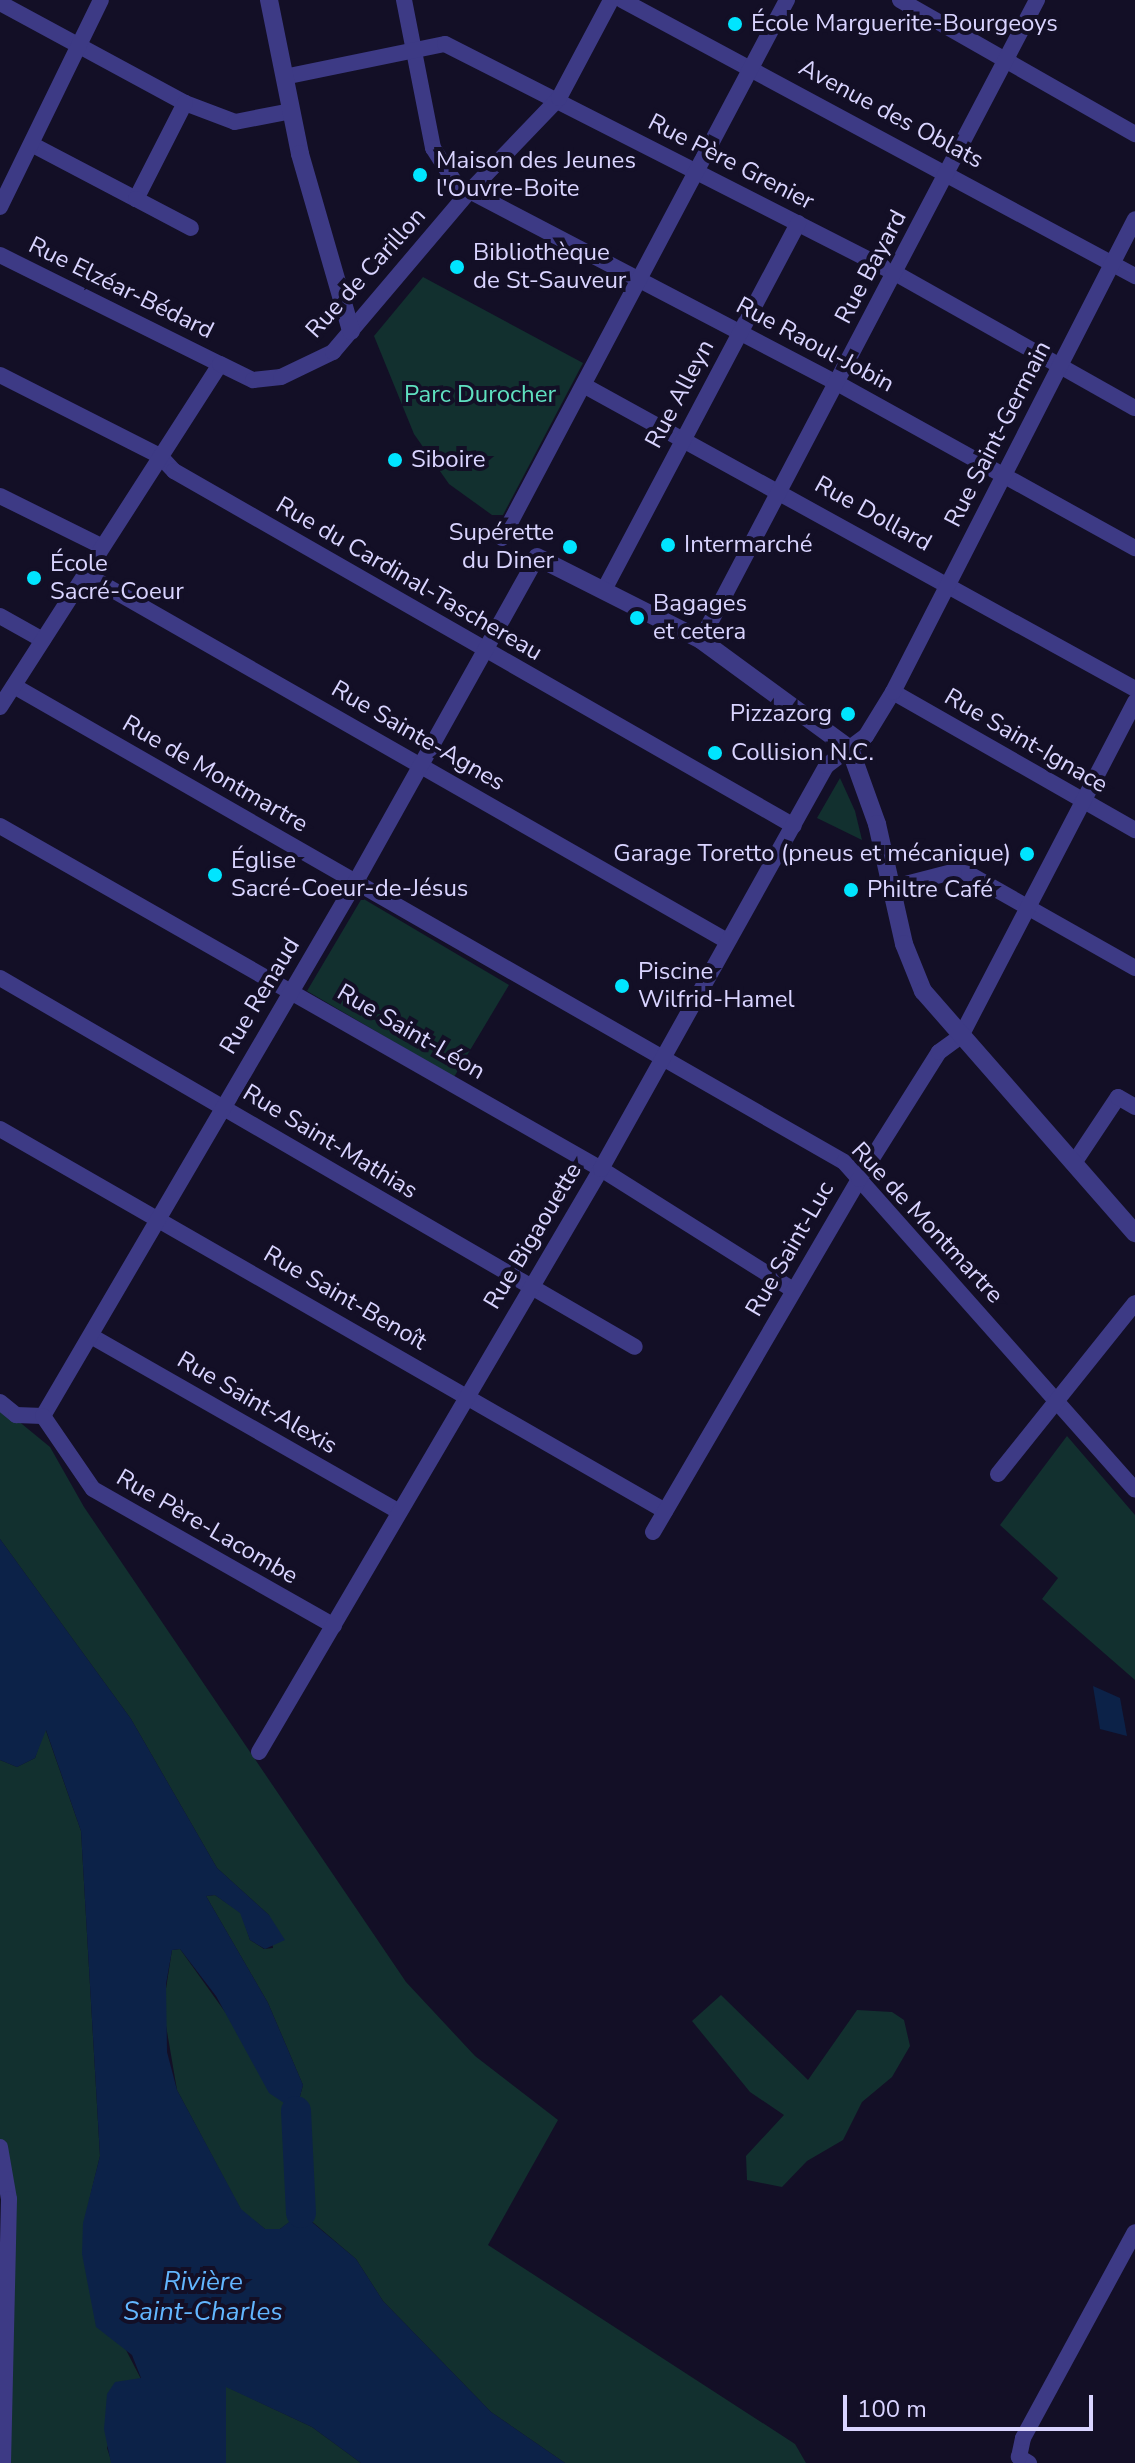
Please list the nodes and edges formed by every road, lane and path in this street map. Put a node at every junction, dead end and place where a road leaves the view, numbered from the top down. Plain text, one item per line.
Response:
1 (101, 0) edge
2 (269, 0) edge
3 (404, 0) edge
4 (611, 0) edge
5 (622, 0) edge
6 (787, 0) edge
7 (900, 0) edge
8 (1037, 0) edge
9 (0, 3) edge
10 (78, 47) junction
11 (414, 51) junction
12 (1007, 59) junction
13 (752, 67) junction
14 (284, 77) junction
15 (559, 98) junction
16 (185, 103) junction
17 (291, 111) junction
18 (1135, 134) edge
19 (33, 145) junction
20 (949, 171) junction
21 (698, 172) junction
22 (468, 193) junction
23 (136, 199) junction
24 (0, 207) edge
25 (1135, 219) edge
26 (798, 223) junction
27 (191, 228) dead end
28 (0, 255) edge
29 (1111, 263) junction
30 (895, 273) junction
31 (1135, 276) edge
32 (642, 282) junction
33 (351, 331) junction
34 (741, 332) junction
35 (220, 364) junction
36 (1059, 366) junction
37 (0, 375) edge
38 (837, 383) junction
39 (585, 386) junction
40 (1135, 408) edge
41 (683, 438) junction
42 (160, 456) junction
43 (1005, 474) junction
44 (781, 491) junction
45 (0, 496) edge
46 (502, 538) dead end
47 (101, 546) junction
48 (1135, 548) edge
49 (537, 557) joint
50 (85, 574) junction
51 (949, 583) junction
52 (605, 588) junction
53 (0, 616) edge
54 (43, 640) junction
55 (701, 640) junction
56 (484, 649) junction
57 (14, 686) junction
58 (1135, 689) edge
59 (893, 692) junction
60 (1135, 702) edge
61 (0, 707) edge
62 (850, 749) junction
63 (418, 763) junction
64 (1083, 801) junction
65 (0, 826) edge
66 (794, 826) junction
67 (1135, 830) edge
68 (355, 883) junction
69 (890, 888) junction
70 (1030, 907) junction
71 (727, 941) junction
72 (1135, 968) edge
73 (0, 978) edge
74 (291, 992) junction
75 (961, 1036) junction
76 (663, 1057) junction
77 (222, 1106) junction
78 (1135, 1107) edge
79 (0, 1129) edge
80 (1074, 1163) junction
81 (601, 1169) junction
82 (859, 1179) junction
83 (156, 1217) junction
84 (1135, 1233) edge
85 (530, 1289) junction
86 (793, 1290) junction
87 (1135, 1303) edge
88 (91, 1336) junction
89 (635, 1347) dead end
90 (465, 1395) junction
91 (1058, 1400) junction
92 (0, 1402) edge
93 (43, 1416) junction
94 (998, 1474) dead end
95 (1135, 1490) edge
96 (665, 1511) junction
97 (399, 1512) junction
98 (653, 1532) dead end
99 (334, 1626) junction
100 (259, 1752) dead end
101 (0, 2147) edge
102 (1135, 2232) edge
103 (1024, 2460) edge
104 (3, 2463) edge

1 - 10 street
2 - 14 street
3 - 11 street, Rue Raoul-Jobin
4 - 15 street, Rue de Carillon
5 - 13 street, Avenue des Oblats
6 - 13 street
7 - 12 street
8 - 12 street, Rue Bayard
9 - 10 street
10 - 16 street
10 - 19 street
11 - 14 street, Rue Père Grenier
11 - 15 street, Rue Père Grenier
11 - 22 street, Rue Raoul-Jobin
12 - 18 street
12 - 20 street, Rue Bayard
13 - 20 street, Avenue des Oblats
13 - 21 street
14 - 17 street
15 - 21 street, Rue Père Grenier
15 - 22 street, Rue de Carillon
16 - 17 street
16 - 23 street
17 - 33 street
19 - 23 street
19 - 24 street
20 - 29 street, Avenue des Oblats
20 - 30 street, Rue Bayard
21 - 26 street, Rue Père Grenier
21 - 32 street
22 - 32 street, Rue Raoul-Jobin
22 - 33 street, Rue de Carillon
23 - 27 street
25 - 29 street, Rue Saint-Germain
26 - 30 street, Rue Père Grenier
26 - 34 street, Rue Alleyn
28 - 35 street, Rue Elzéar-Bédard
29 - 31 street, Avenue des Oblats
29 - 36 street, Rue Saint-Germain
30 - 36 street, Rue Père Grenier
30 - 38 street, Rue Bayard
32 - 34 street, Rue Raoul-Jobin
32 - 39 street
33 - 35 street, Rue de Carillon
34 - 38 street, Rue Raoul-Jobin
34 - 41 street, Rue Alleyn
35 - 42 street
36 - 40 street, Rue Père Grenier
36 - 43 street, Rue Saint-Germain
37 - 42 street, Rue du Cardinal-Taschereau
38 - 43 street, Rue Raoul-Jobin
38 - 44 street, Rue Bayard
39 - 41 street, Rue Dollard
39 - 46 street
41 - 44 street, Rue Dollard
41 - 52 street, Rue Alleyn
42 - 47 street
42 - 56 street, Rue du Cardinal-Taschereau
43 - 48 street, Rue Raoul-Jobin
43 - 51 street, Rue Saint-Germain
44 - 51 street, Rue Dollard
44 - 55 street, Rue Bayard
45 - 47 street
47 - 50 street
49 - 52 street
49 - 56 street, Rue Renaud
50 - 54 street
50 - 63 street, Rue Sainte-Agnes
51 - 58 street, Rue Dollard
51 - 59 street, Rue Saint-Germain
52 - 55 street
53 - 54 street
54 - 57 street
55 - 62 street
56 - 63 street, Rue Renaud
56 - 66 street, Rue du Cardinal-Taschereau
57 - 61 street
57 - 68 street, Rue de Montmartre
59 - 62 street, Rue Saint-Germain
59 - 64 street, Rue Saint-Ignace
60 - 64 street, Rue Saint-Luc
62 - 66 street, Rue Bigaouette
62 - 69 street
63 - 68 street, Rue Renaud
63 - 71 street, Rue Sainte-Agnes
64 - 67 street, Rue Saint-Ignace
64 - 70 street, Rue Saint-Luc
65 - 74 street, Rue Saint-Léon
66 - 71 street, Rue Bigaouette
68 - 74 street, Rue Renaud
68 - 76 street, Rue de Montmartre
69 - 70 street
69 - 75 street
70 - 72 street
70 - 75 street, Rue Saint-Luc
71 - 76 street, Rue Bigaouette
73 - 77 street, Rue Saint-Mathias
74 - 77 street, Rue Renaud
74 - 81 street, Rue Saint-Léon
75 - 80 street
75 - 82 street, Rue Saint-Luc
76 - 81 street, Rue Bigaouette
76 - 82 street, Rue de Montmartre
77 - 83 street, Rue Renaud
77 - 85 street, Rue Saint-Mathias
78 - 80 street
79 - 83 street, Rue Saint-Benoît
80 - 84 street
81 - 85 street, Rue Bigaouette
81 - 86 street, Rue Saint-Léon
82 - 86 street, Rue Saint-Luc
82 - 91 street, Rue de Montmartre
83 - 88 street, Rue Renaud
83 - 90 street, Rue Saint-Benoît
85 - 89 street, Rue Saint-Mathias
85 - 90 street, Rue Bigaouette
86 - 96 street, Rue Saint-Luc
87 - 91 street
88 - 93 street, Rue Renaud
88 - 97 street, Rue Saint-Alexis
90 - 96 street, Rue Saint-Benoît
90 - 97 street, Rue Bigaouette
91 - 94 street
91 - 95 street, Rue de Montmartre
92 - 93 street
93 - 99 street, Rue Père-Lacombe
96 - 98 street, Rue Saint-Luc
97 - 99 street, Rue Bigaouette
99 - 100 street, Rue Bigaouette
101 - 104 street
102 - 103 street

